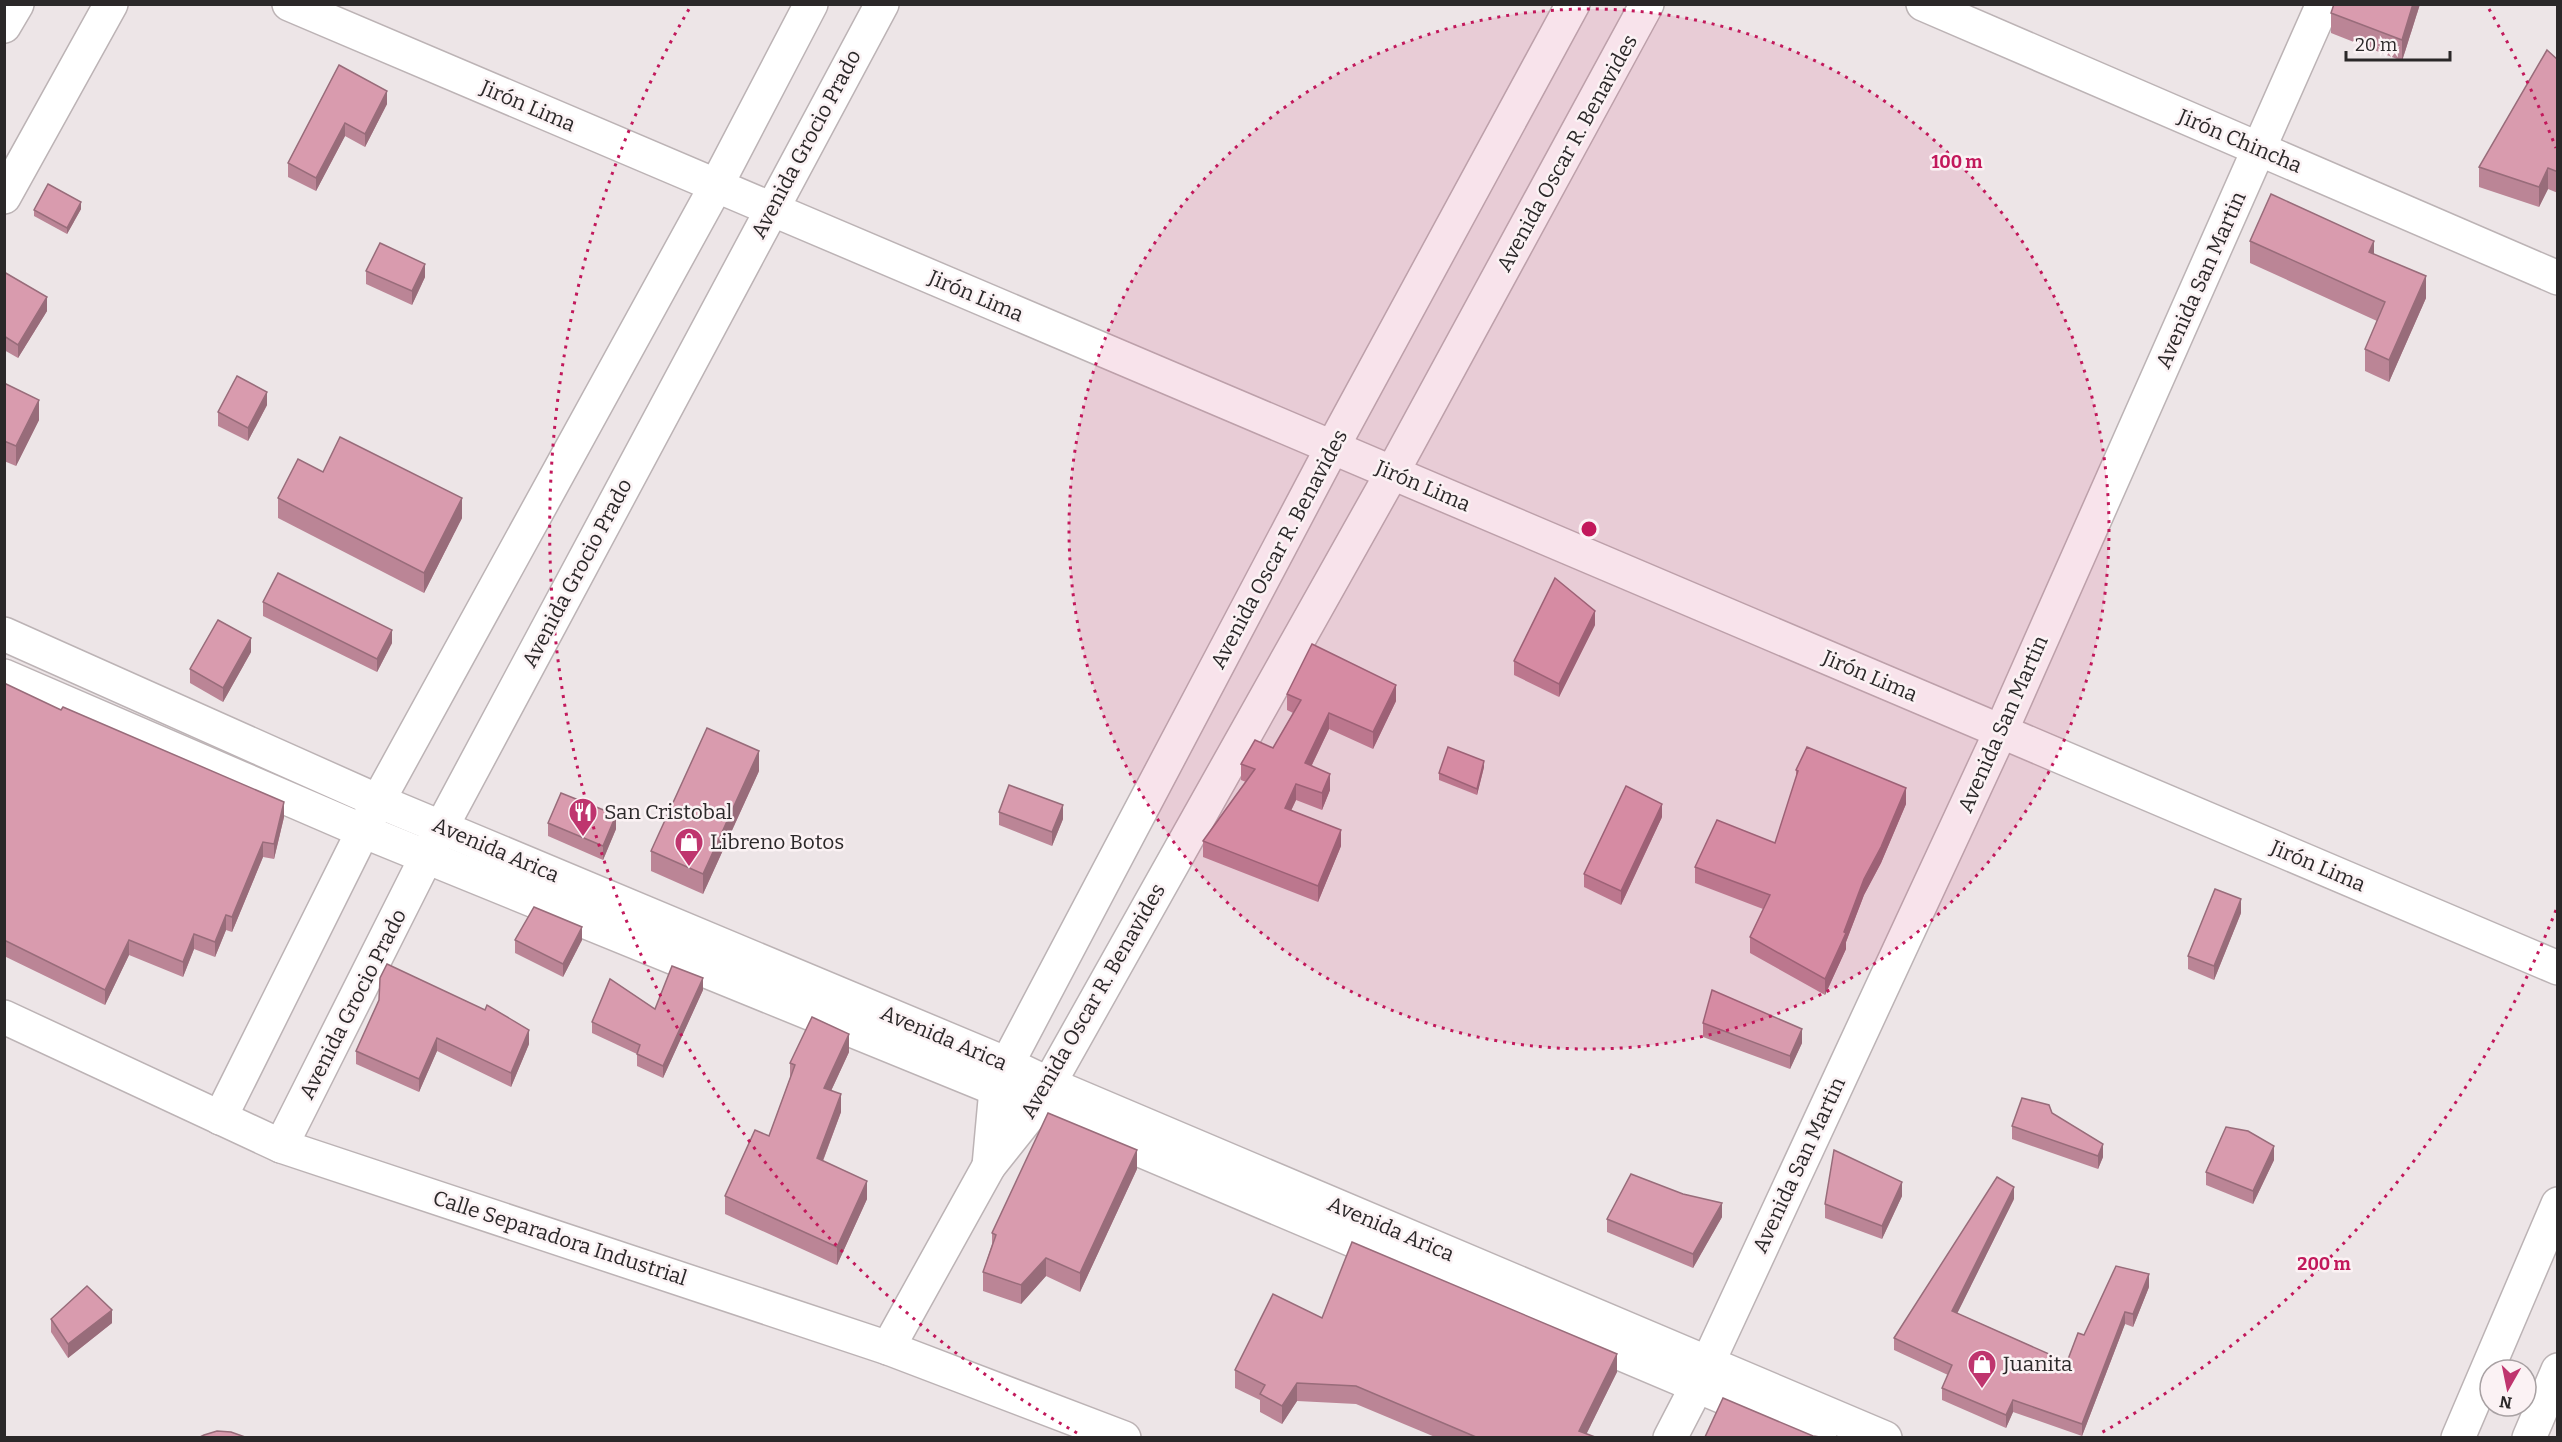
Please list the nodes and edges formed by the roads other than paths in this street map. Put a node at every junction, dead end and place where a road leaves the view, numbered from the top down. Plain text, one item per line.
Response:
1 (17, 4) edge
2 (111, 4) edge
3 (289, 4) edge
4 (811, 4) edge
5 (882, 4) edge
6 (1573, 4) edge
7 (1647, 4) edge
8 (1923, 4) edge
9 (2323, 4) edge
10 (4, 26) edge
11 (2259, 150) junction
12 (716, 186) junction
13 (4, 196) edge
14 (771, 209) junction
15 (2558, 278) edge
16 (1332, 448) junction
17 (1392, 473) junction
18 (4, 634) edge
19 (4, 676) edge
20 (2001, 731) junction
21 (378, 801) junction
22 (441, 828) junction
23 (363, 831) junction
24 (426, 858) junction
25 (2558, 968) edge
26 (4, 1017) edge
27 (1001, 1077) junction
28 (1043, 1096) junction
29 (220, 1118) junction
30 (281, 1146) junction
31 (989, 1166) junction
32 (2558, 1204) edge
33 (888, 1348) junction
34 (2558, 1370) edge
35 (1702, 1373) junction
36 (1124, 1437) edge
37 (1670, 1437) edge
38 (1820, 1437) edge
39 (1886, 1437) edge
40 (2458, 1437) edge
41 (2529, 1437) edge

1 - 10 street
2 - 13 street
3 - 12 street, Jirón Lima
4 - 12 street
5 - 14 street, Avenida Grocio Prado
6 - 16 street, Avenida Oscar R. Benavides
7 - 17 street, Avenida Oscar R. Benavides
8 - 11 street, Jirón Chincha
9 - 11 street, Avenida San Martin
11 - 15 street, Jirón Chincha
11 - 20 street, Avenida San Martin
12 - 14 street, Jirón Lima
12 - 21 street
14 - 16 street, Jirón Lima
14 - 22 street, Avenida Grocio Prado
16 - 17 street, Jirón Lima
16 - 27 street, Avenida Oscar R. Benavides
17 - 20 street, Jirón Lima
17 - 28 street, Avenida Oscar R. Benavides
18 - 21 street, Avenida Arica
19 - 23 street, Avenida Arica
20 - 25 street, Jirón Lima
20 - 35 street, Avenida San Martin
21 - 22 street, Avenida Arica
21 - 23 street
22 - 24 street, Avenida Grocio Prado
22 - 27 street, Avenida Arica
23 - 24 street, Avenida Arica
23 - 29 street
24 - 27 street, Avenida Arica
24 - 30 street, Avenida Grocio Prado
26 - 29 street, Calle Separadora Industrial
27 - 28 street, Avenida Arica
27 - 31 street, Avenida Oscar R. Benavides
28 - 31 street, Avenida Oscar R. Benavides
28 - 35 street, Avenida Arica
29 - 30 street, Calle Separadora Industrial
30 - 33 street, Calle Separadora Industrial
31 - 33 street
32 - 40 street
33 - 36 street, Calle Separadora Industrial
34 - 41 street
35 - 37 street, Avenida San Martin
35 - 38 street, Avenida Arica
35 - 39 street, Avenida Arica

